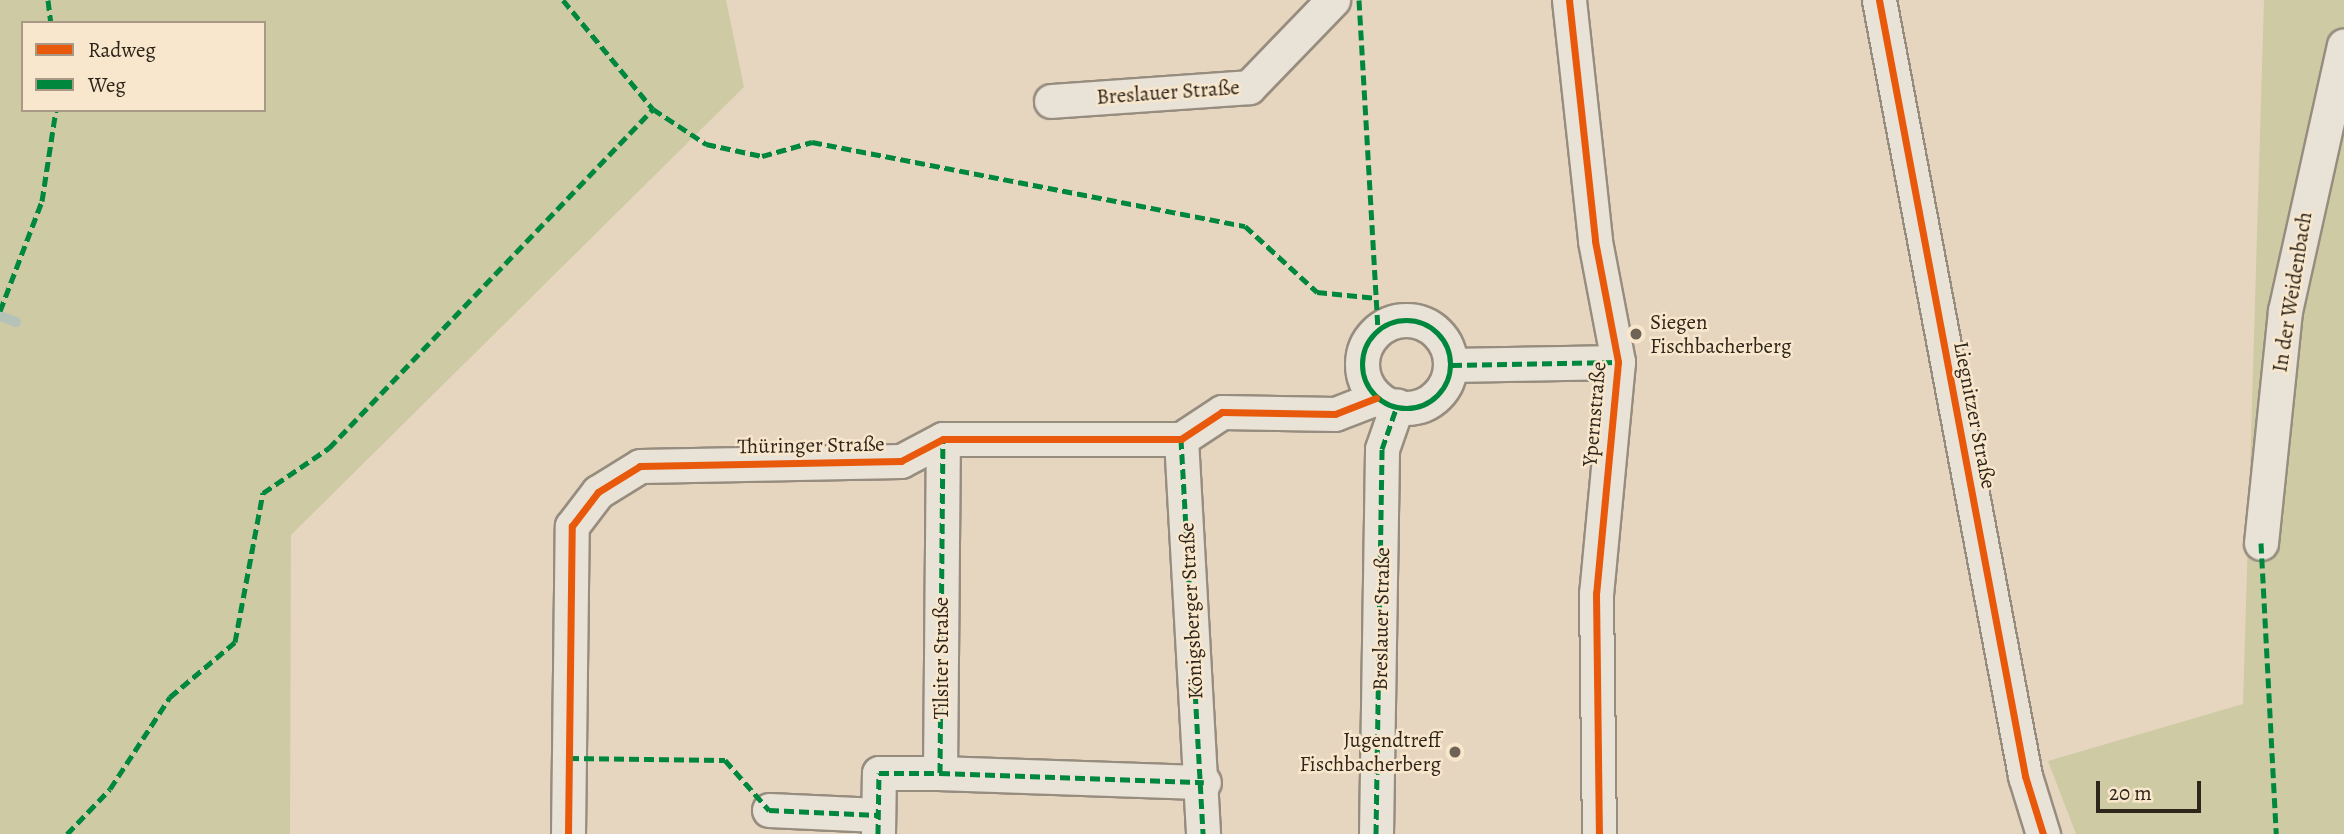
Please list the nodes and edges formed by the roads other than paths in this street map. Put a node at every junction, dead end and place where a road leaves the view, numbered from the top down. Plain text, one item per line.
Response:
1 (1333, 0) edge
2 (1569, 0) edge
3 (1879, 0) edge
4 (2344, 45) edge
5 (1051, 101) dead end
6 (1618, 362) junction
7 (1452, 365) junction
8 (1386, 402) junction
9 (943, 439) junction
10 (1181, 439) junction
11 (2261, 543) dead end
12 (940, 773) junction
13 (1204, 782) junction
14 (769, 810) dead end
15 (878, 824) edge
16 (568, 834) edge
17 (1203, 834) edge
18 (1376, 834) edge
19 (1598, 834) edge
20 (2043, 834) edge

1 - 5 street, Breslauer Straße
2 - 6 street, Ypernstraße
3 - 20 street, Liegnitzer Straße
4 - 11 street, In der Weidenbach
6 - 7 street
6 - 19 street, Ypernstraße
7 - 8 street
7 - 8 street
8 - 10 street
8 - 18 street, Breslauer Straße
9 - 10 street, Thüringer Straße
9 - 12 street, Tilsiter Straße
9 - 16 street, Thüringer Straße
10 - 13 street, Königsberger Straße
12 - 13 street
12 - 15 street
13 - 17 street, Königsberger Straße
14 - 15 street

